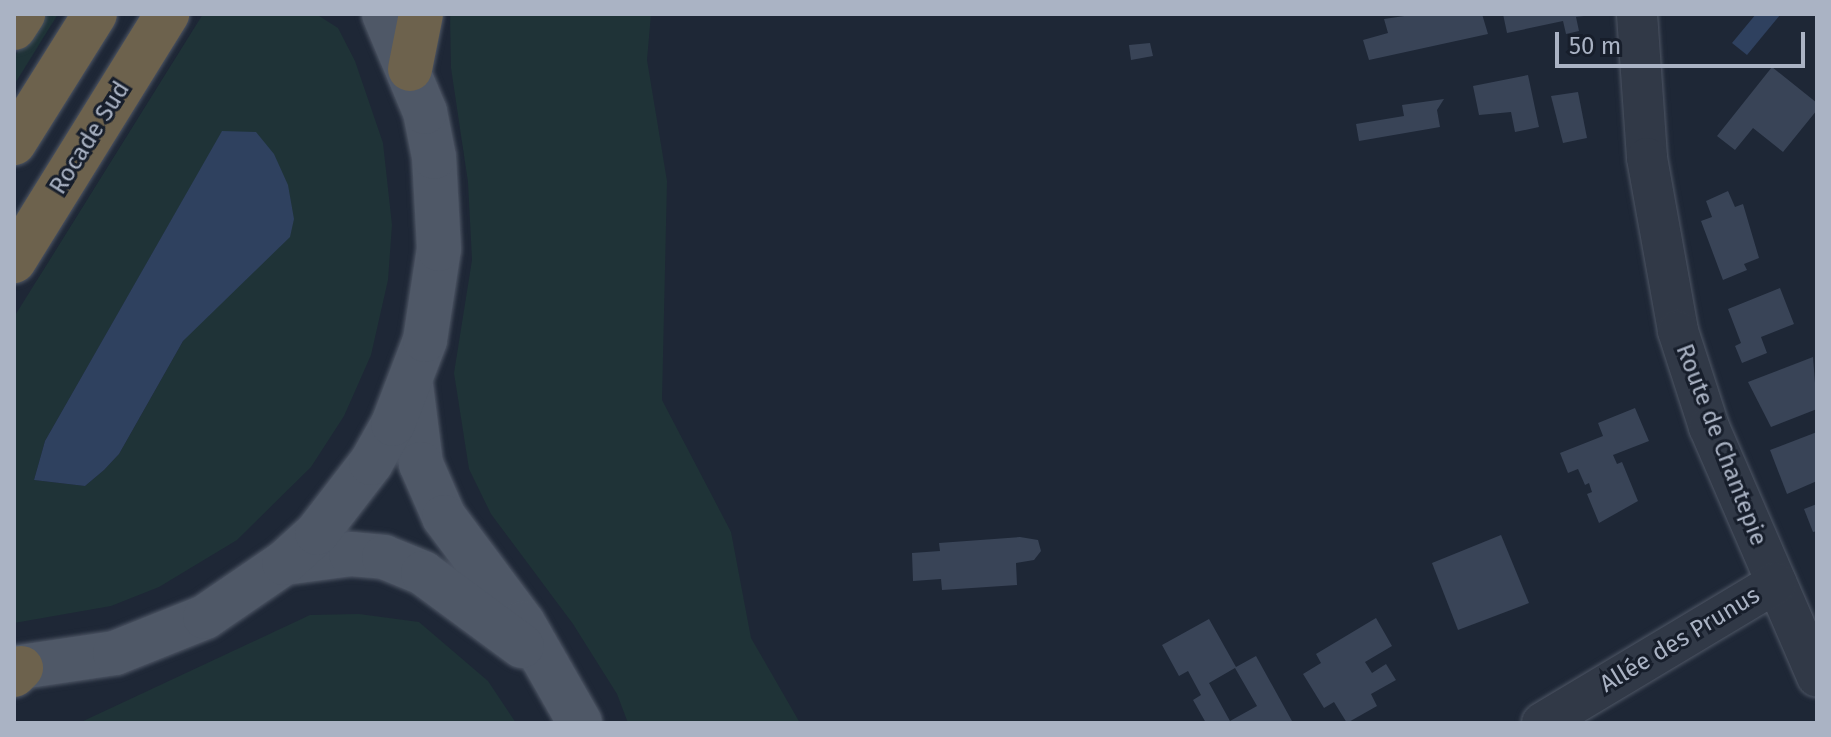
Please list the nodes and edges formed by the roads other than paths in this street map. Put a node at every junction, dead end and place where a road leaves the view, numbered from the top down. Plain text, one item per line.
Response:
1 (23, 14) edge
2 (95, 14) edge
3 (167, 14) edge
4 (384, 14) edge
5 (421, 14) edge
6 (1637, 14) edge
7 (14, 28) edge
8 (410, 69) junction
9 (14, 143) edge
10 (14, 261) edge
11 (411, 383) junction
12 (284, 563) junction
13 (1776, 583) junction
14 (551, 670) junction
15 (16, 671) edge
16 (1817, 677) edge
17 (580, 723) edge
18 (1542, 723) edge

1 - 7 highway
2 - 9 highway
3 - 10 highway, Rocade Sud
4 - 8 main road
5 - 8 highway
6 - 13 street, Route de Chantepie
8 - 11 main road
11 - 12 main road
11 - 14 main road
12 - 14 main road
12 - 15 main road
13 - 16 street, Route de Chantepie
13 - 18 street, Allée des Prunus
14 - 17 main road

